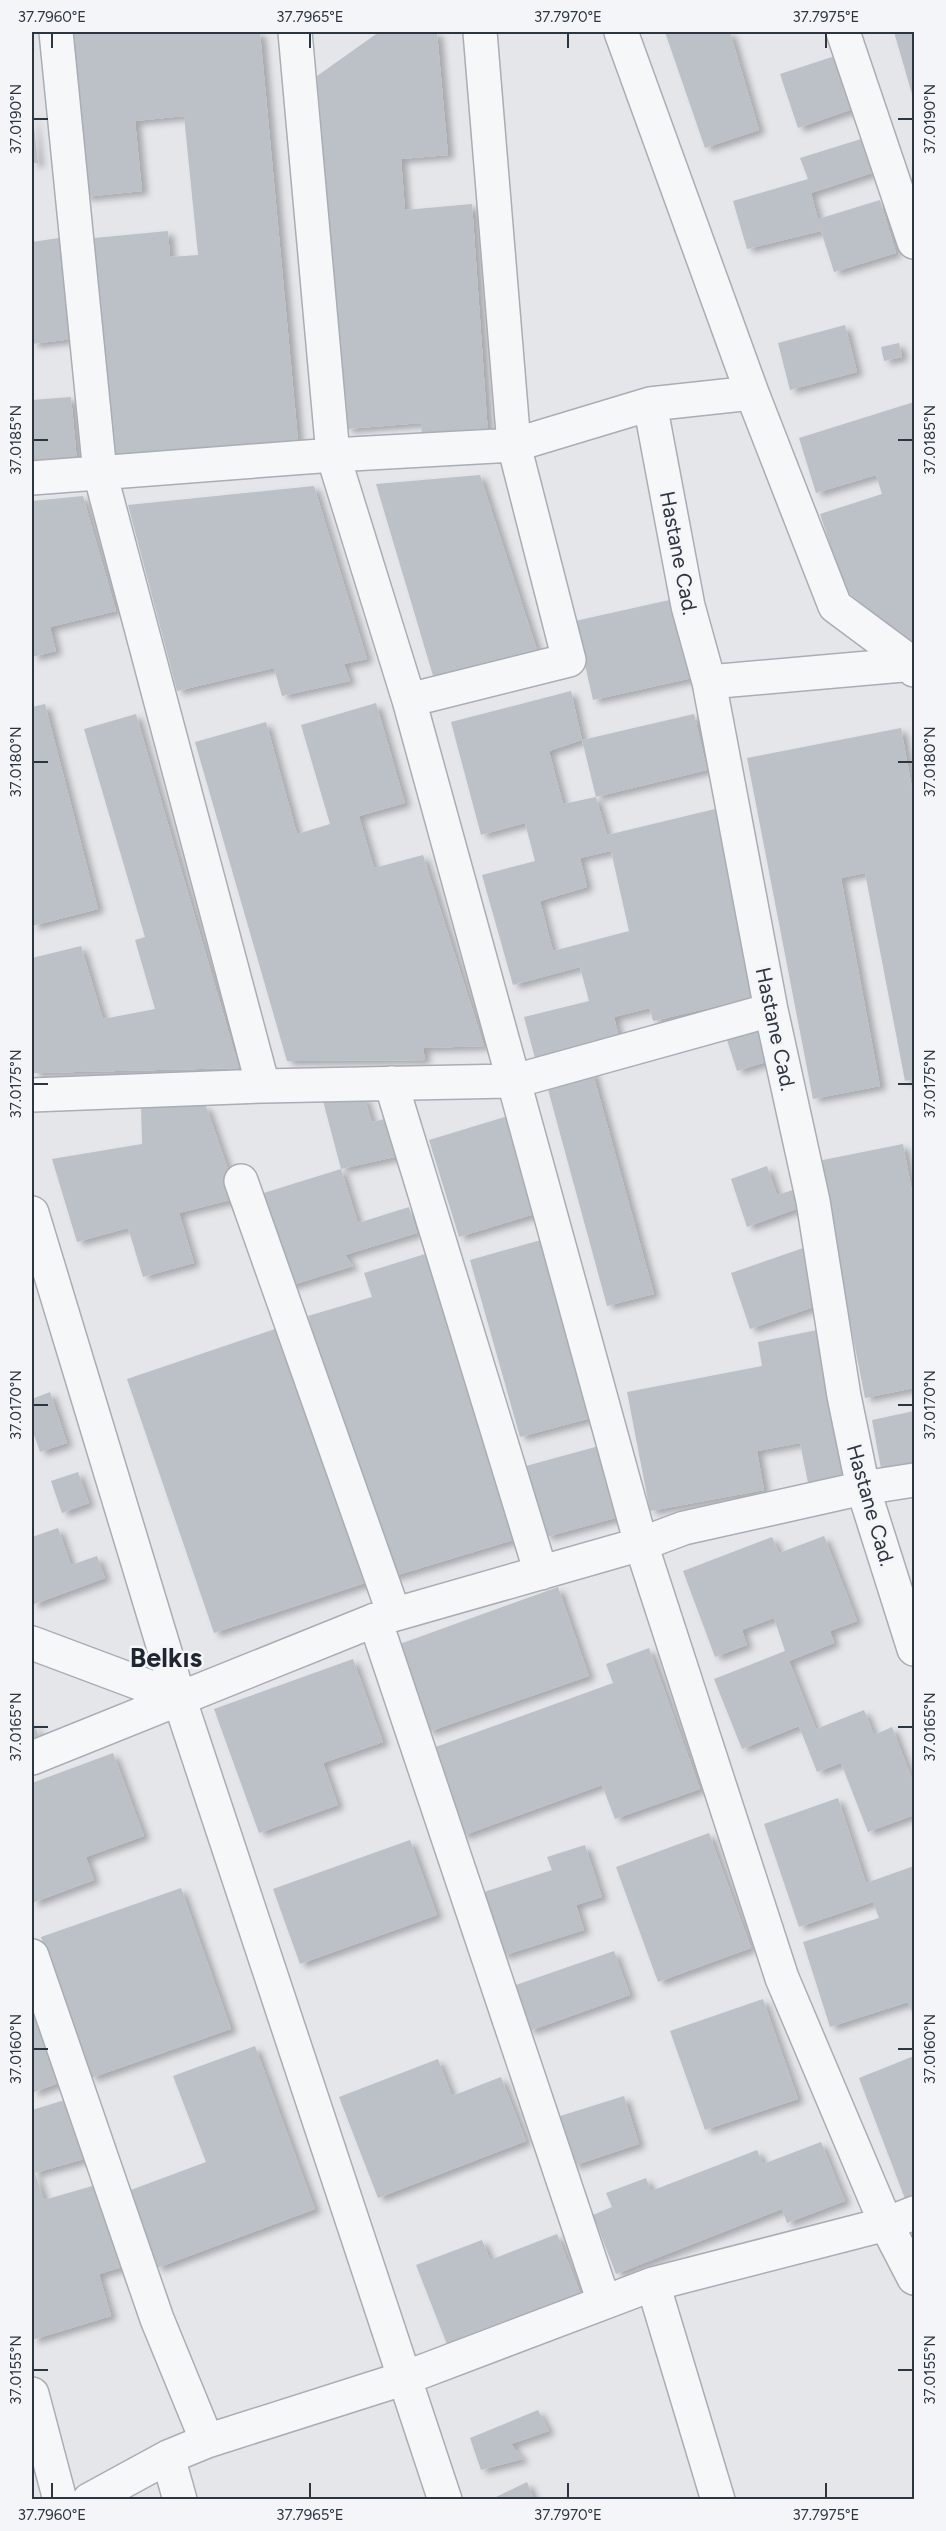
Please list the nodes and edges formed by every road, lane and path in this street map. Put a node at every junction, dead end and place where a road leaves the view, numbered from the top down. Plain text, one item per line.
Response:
1 (56, 32) edge
2 (295, 32) edge
3 (480, 32) edge
4 (621, 32) edge
5 (843, 32) edge
6 (915, 242) edge
7 (752, 393) junction
8 (650, 404) junction
9 (514, 445) junction
10 (333, 455) junction
11 (100, 473) junction
12 (32, 478) edge
13 (914, 666) edge
14 (709, 682) junction
15 (409, 700) junction
16 (771, 1010) junction
17 (515, 1081) junction
18 (391, 1083) junction
19 (263, 1086) junction
20 (32, 1095) edge
21 (241, 1182) dead end
22 (32, 1213) edge
23 (915, 1480) edge
24 (863, 1488) junction
25 (641, 1544) junction
26 (541, 1573) junction
27 (385, 1617) junction
28 (32, 1643) edge
29 (915, 1649) edge
30 (179, 1698) junction
31 (32, 1758) edge
32 (32, 1956) edge
33 (900, 2218) edge
34 (915, 2278) edge
35 (653, 2284) junction
36 (604, 2302) junction
37 (405, 2378) junction
38 (32, 2394) edge
39 (207, 2441) junction
40 (168, 2457) junction
41 (60, 2499) edge
42 (89, 2499) edge
43 (180, 2499) edge
44 (446, 2499) edge
45 (718, 2499) edge

1 - 11 street
2 - 10 street
3 - 9 street
4 - 7 street
5 - 6 street
7 - 8 street
7 - 13 street
8 - 9 street
8 - 14 street, Hastane Cad.
9 - 10 street
9 - 15 street
10 - 11 street
10 - 15 street
11 - 12 street
11 - 19 street
13 - 14 street
14 - 16 street, Hastane Cad.
15 - 17 street
16 - 17 street
16 - 24 street, Hastane Cad.
17 - 18 street
17 - 25 street
18 - 19 street
18 - 26 street
19 - 20 street
21 - 27 street
22 - 30 street
23 - 24 street
24 - 25 street
24 - 29 street, Hastane Cad.
25 - 26 street
25 - 33 street
26 - 27 street
27 - 30 street
27 - 36 street
28 - 30 street
30 - 31 street
30 - 37 street
32 - 39 street
33 - 34 street
33 - 35 street
35 - 36 street
35 - 45 street
36 - 37 street
37 - 39 street
37 - 44 street
38 - 41 street
39 - 40 street
40 - 42 street
40 - 43 street

